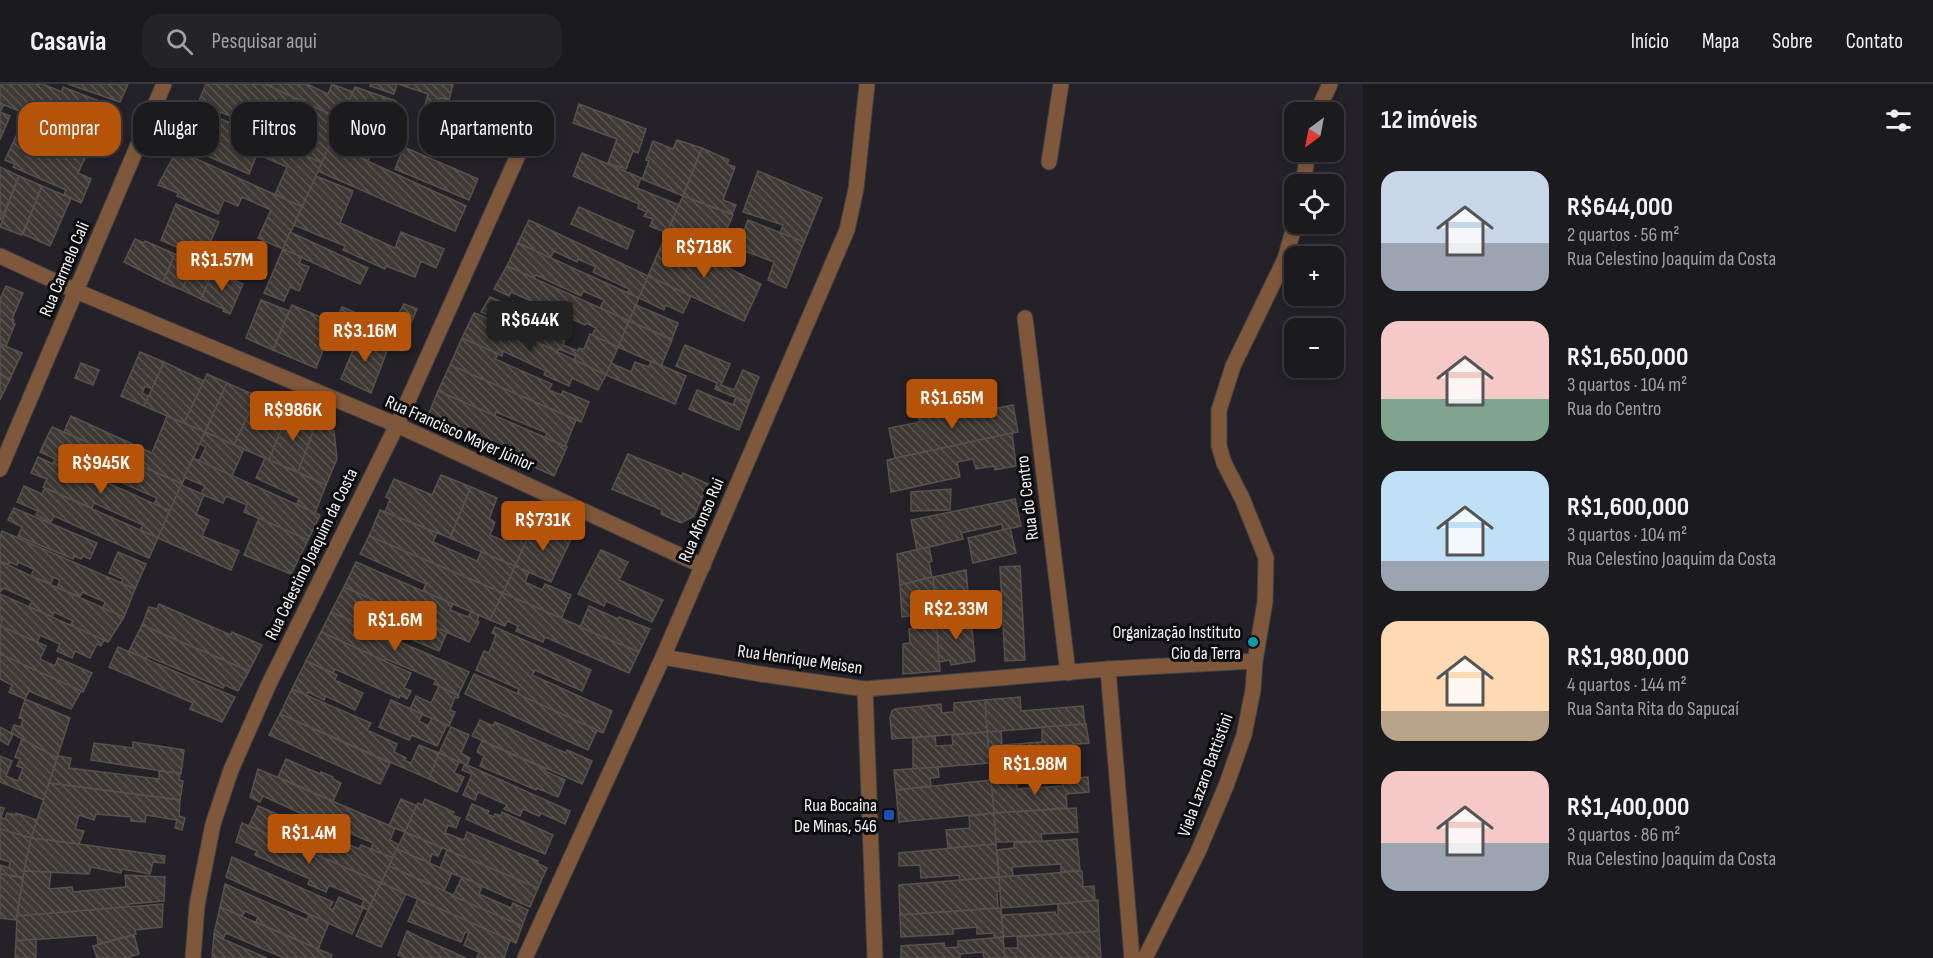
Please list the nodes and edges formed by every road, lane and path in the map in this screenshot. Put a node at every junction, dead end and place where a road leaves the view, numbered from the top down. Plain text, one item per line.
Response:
1 (164, 84) edge
2 (867, 84) edge
3 (1061, 84) edge
4 (1330, 84) edge
5 (1322, 102) edge
6 (518, 156) edge
7 (1049, 162) dead end
8 (1292, 234) edge
9 (0, 256) edge
10 (76, 291) junction
11 (1025, 318) dead end
12 (397, 425) junction
13 (0, 469) edge
14 (702, 566) junction
15 (663, 657) junction
16 (1255, 661) junction
17 (1108, 669) junction
18 (1068, 673) junction
19 (865, 689) junction
20 (193, 958) edge
21 (525, 958) edge
22 (875, 958) edge
23 (1132, 958) edge
24 (1146, 958) edge

1 - 10 street, Rua Carmelo Cali
2 - 14 street, Rua Afonso Rui
3 - 7 street
4 - 5 street
6 - 12 street, Rua Celestino Joaquim da Costa
8 - 16 street, Viela Lazaro Battistini
9 - 10 street, Rua Francisco Mayer Júnior
10 - 12 street, Rua Francisco Mayer Júnior
10 - 13 street, Rua Carmelo Cali
11 - 18 street, Rua do Centro
12 - 14 street, Rua Francisco Mayer Júnior
12 - 20 street, Rua Celestino Joaquim da Costa
14 - 15 street, Rua Afonso Rui
15 - 19 street, Rua Henrique Meisen
15 - 21 street, Rua Afonso Rui
16 - 17 street, Rua Henrique Meisen
16 - 24 street, Viela Lazaro Battistini
17 - 18 street, Rua Henrique Meisen
17 - 23 street
18 - 19 street, Rua Henrique Meisen
19 - 22 street

